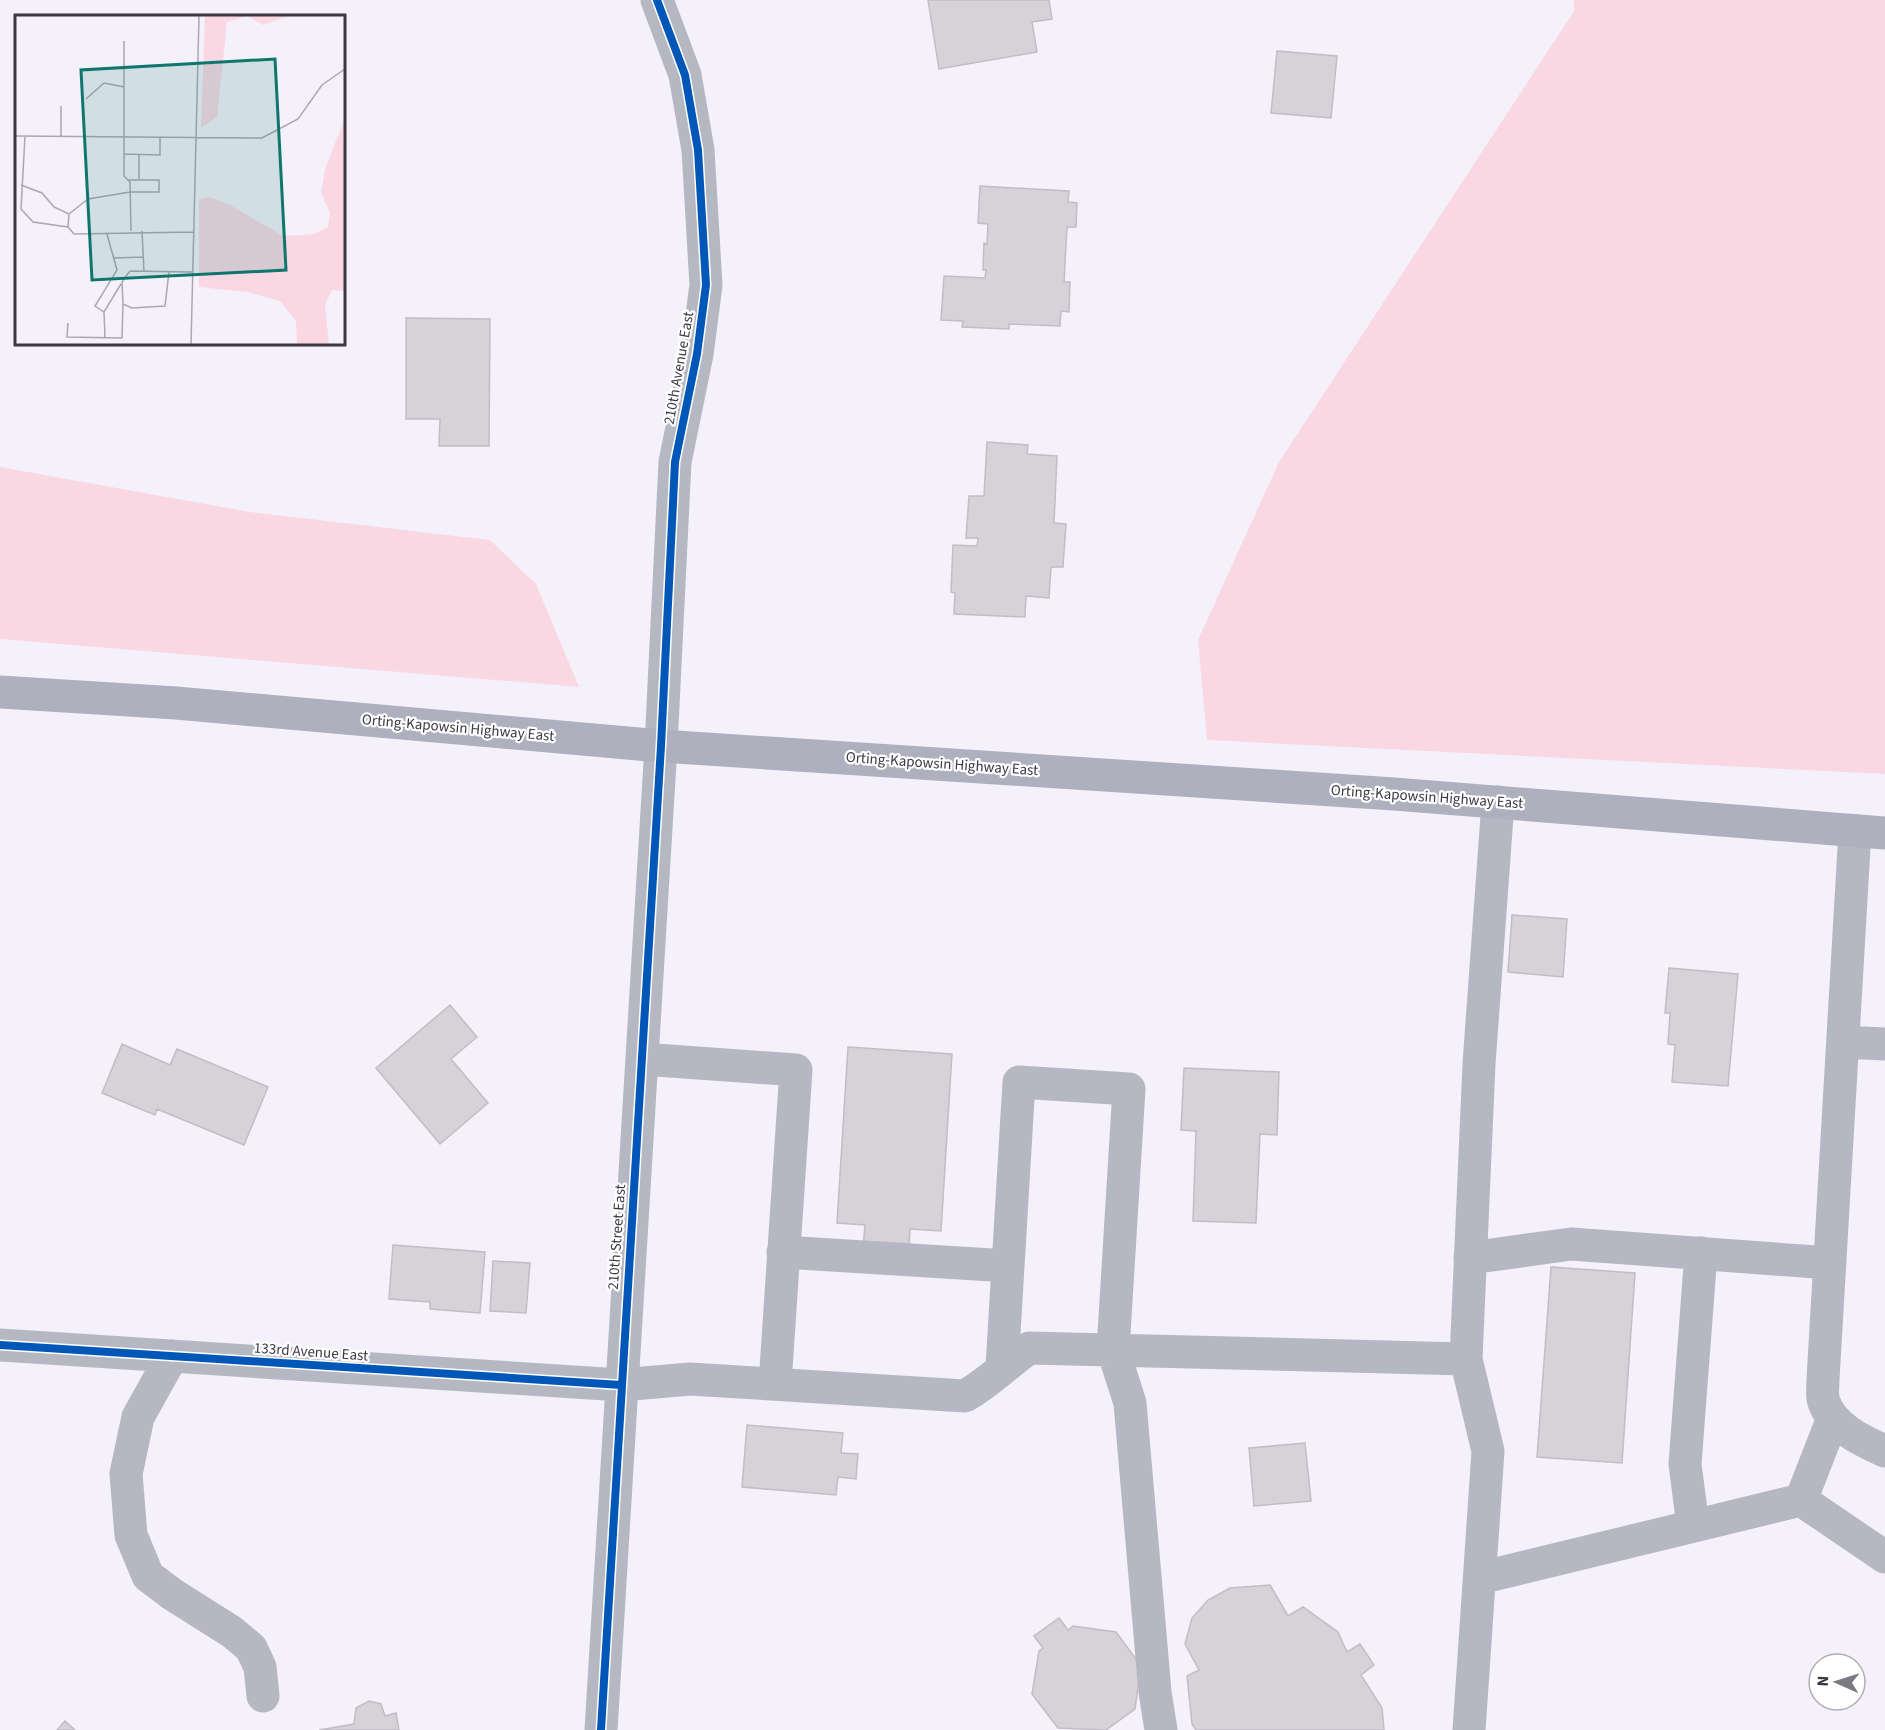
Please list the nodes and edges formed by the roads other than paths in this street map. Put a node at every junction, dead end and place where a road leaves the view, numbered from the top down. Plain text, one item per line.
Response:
1 (657, 0) edge
2 (0, 692) edge
3 (661, 746) junction
4 (1498, 802) junction
5 (1870, 832) edge
6 (1843, 1042) junction
7 (1885, 1044) edge
8 (642, 1059) junction
9 (783, 1252) junction
10 (1701, 1253) junction
11 (1470, 1257) junction
12 (1830, 1263) junction
13 (1008, 1266) junction
14 (0, 1345) edge
15 (1113, 1350) junction
16 (172, 1356) junction
17 (1466, 1359) junction
18 (1002, 1367) junction
19 (775, 1384) junction
20 (621, 1385) junction
21 (1833, 1418) junction
22 (1885, 1451) edge
23 (1801, 1500) junction
24 (1693, 1526) junction
25 (1885, 1557) edge
26 (1480, 1578) junction
27 (263, 1696) dead end
28 (601, 1730) edge
29 (1161, 1730) edge
30 (1469, 1730) edge

1 - 3 street, 210th Avenue East
2 - 3 main road, Orting-Kapowsin Highway East
3 - 4 main road, Orting-Kapowsin Highway East
3 - 8 street, 210th Street East
4 - 5 main road, Orting-Kapowsin Highway East
4 - 11 street
5 - 6 street
6 - 7 street
6 - 12 street
8 - 9 street
8 - 20 street, 210th Street East
9 - 13 street
9 - 19 street
10 - 11 street
10 - 12 street
10 - 24 street
11 - 17 street
12 - 21 street
13 - 15 street
13 - 18 street
14 - 16 street, 133rd Avenue East
15 - 17 street, 133rd Avenue East
15 - 18 street, 133rd Avenue East
15 - 29 street
16 - 20 street, 133rd Avenue East
16 - 27 street
17 - 26 street
18 - 19 street, 133rd Avenue East
19 - 20 street, 133rd Avenue East
20 - 28 street, 210th Street East
21 - 22 street
21 - 23 street
23 - 24 street
23 - 25 street
24 - 26 street
26 - 30 street

